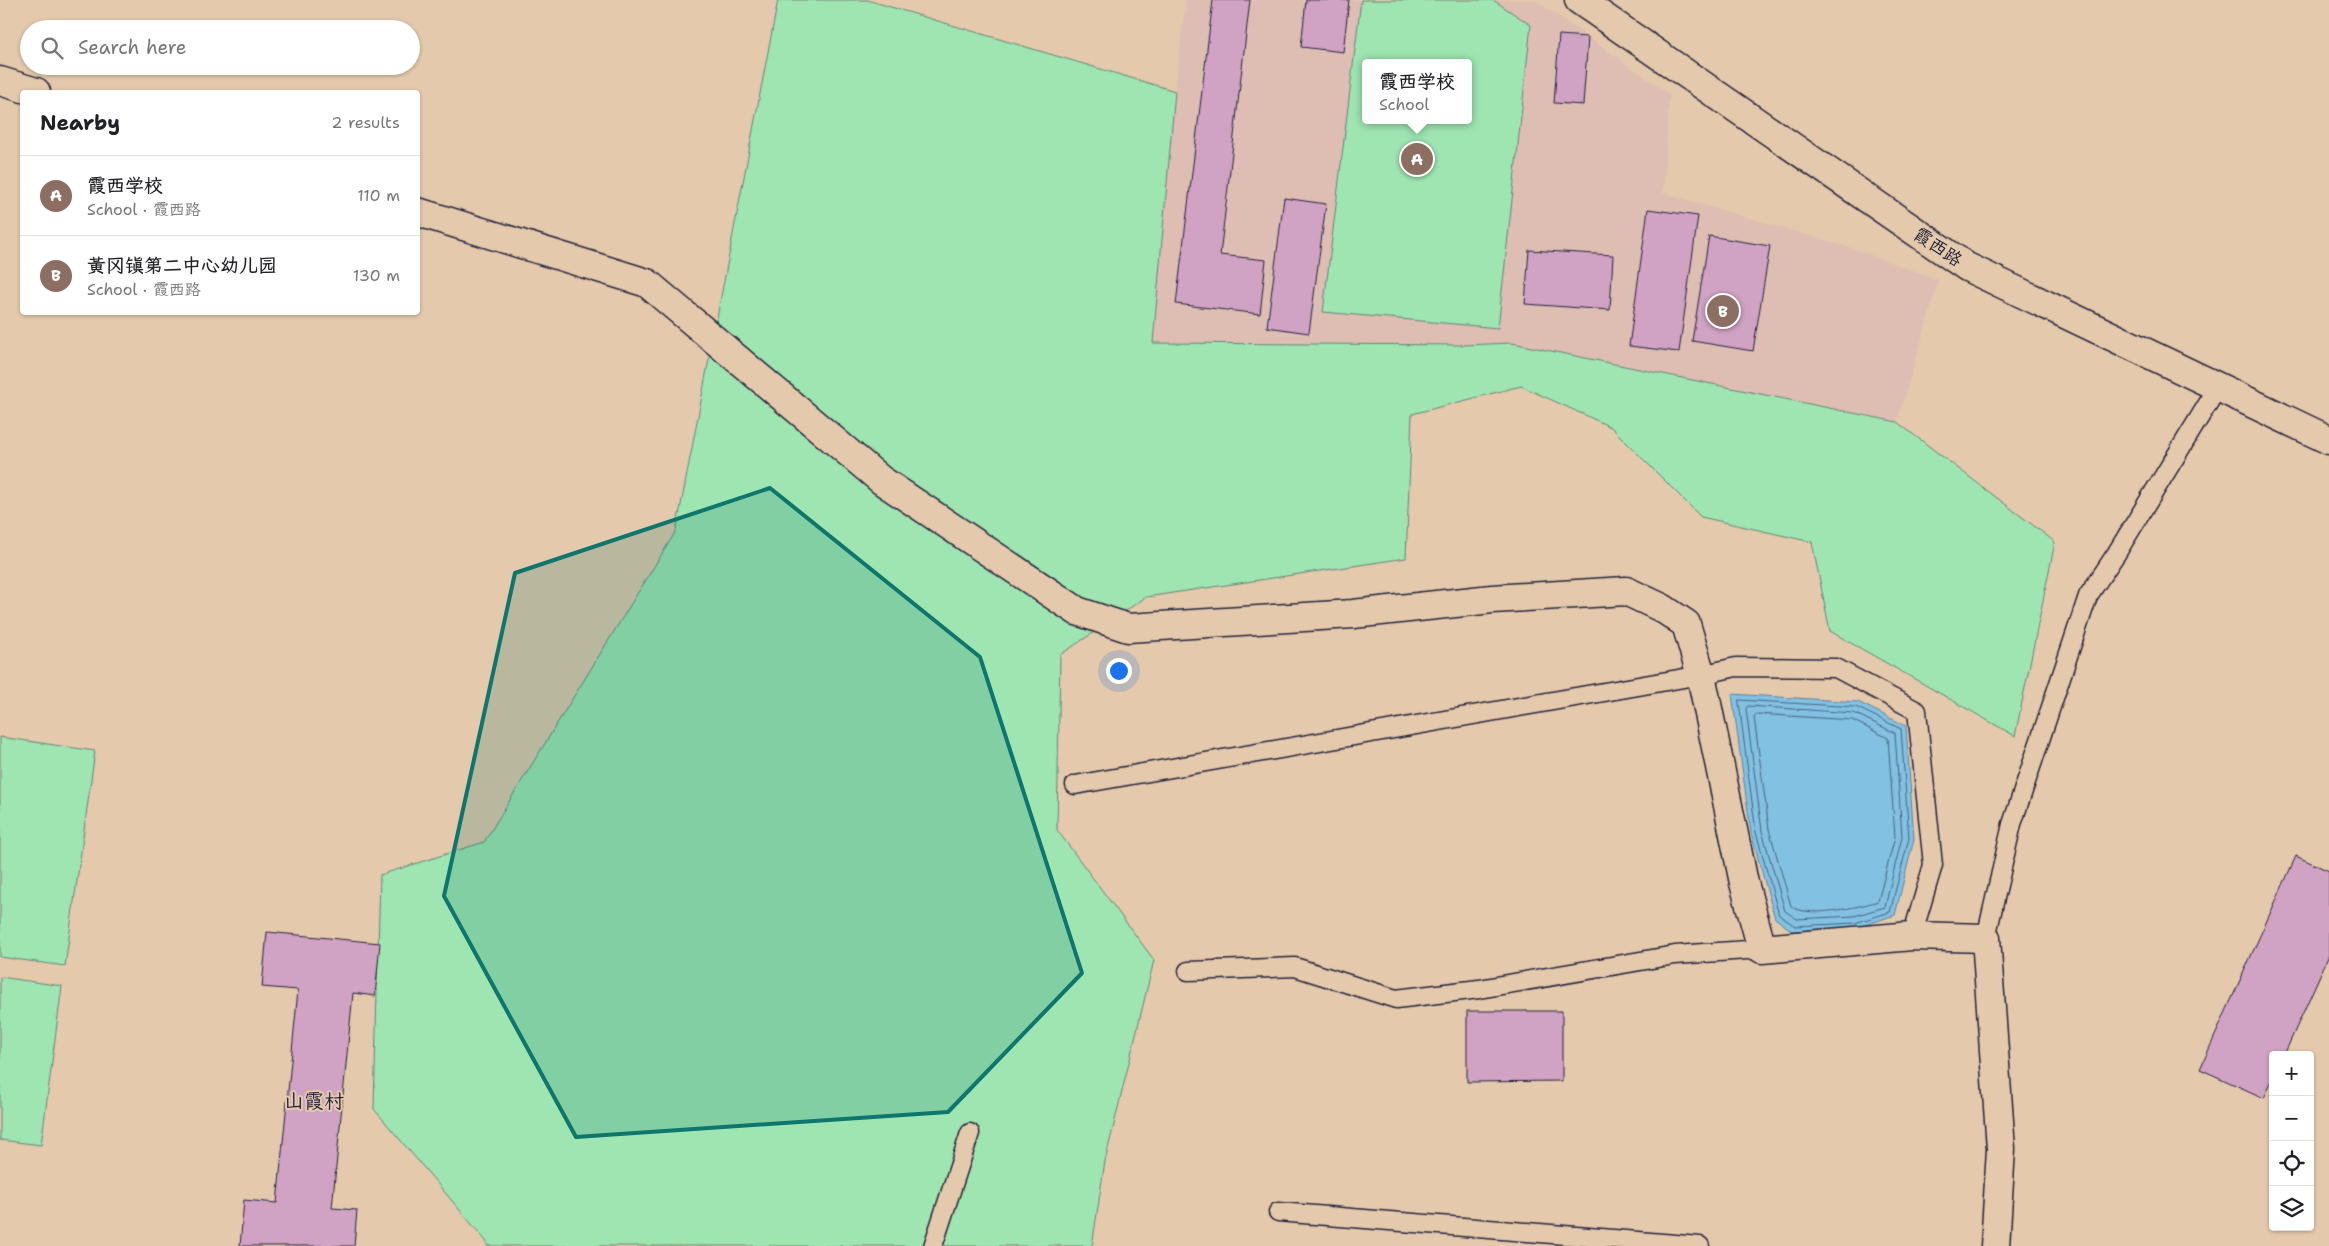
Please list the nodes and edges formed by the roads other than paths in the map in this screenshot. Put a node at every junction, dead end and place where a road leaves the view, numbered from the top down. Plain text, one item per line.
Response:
1 (1579, 0) edge
2 (0, 81) edge
3 (29, 90) edge
4 (420, 213) edge
5 (2218, 387) junction
6 (2329, 440) edge
7 (1701, 675) junction
8 (1076, 785) dead end
9 (1912, 936) junction
10 (1986, 938) junction
11 (1762, 949) junction
12 (1188, 971) dead end
13 (970, 1133) dead end
14 (1278, 1212) dead end
15 (933, 1246) edge
16 (1700, 1246) edge
17 (1995, 1246) edge

1 - 5 street, 霞西路
2 - 3 street
4 - 7 street
5 - 6 street, 霞西路
5 - 10 lane
7 - 8 lane
7 - 9 lane
7 - 11 street
9 - 10 street
9 - 11 street
10 - 17 street
11 - 12 lane
13 - 15 lane
14 - 16 lane

